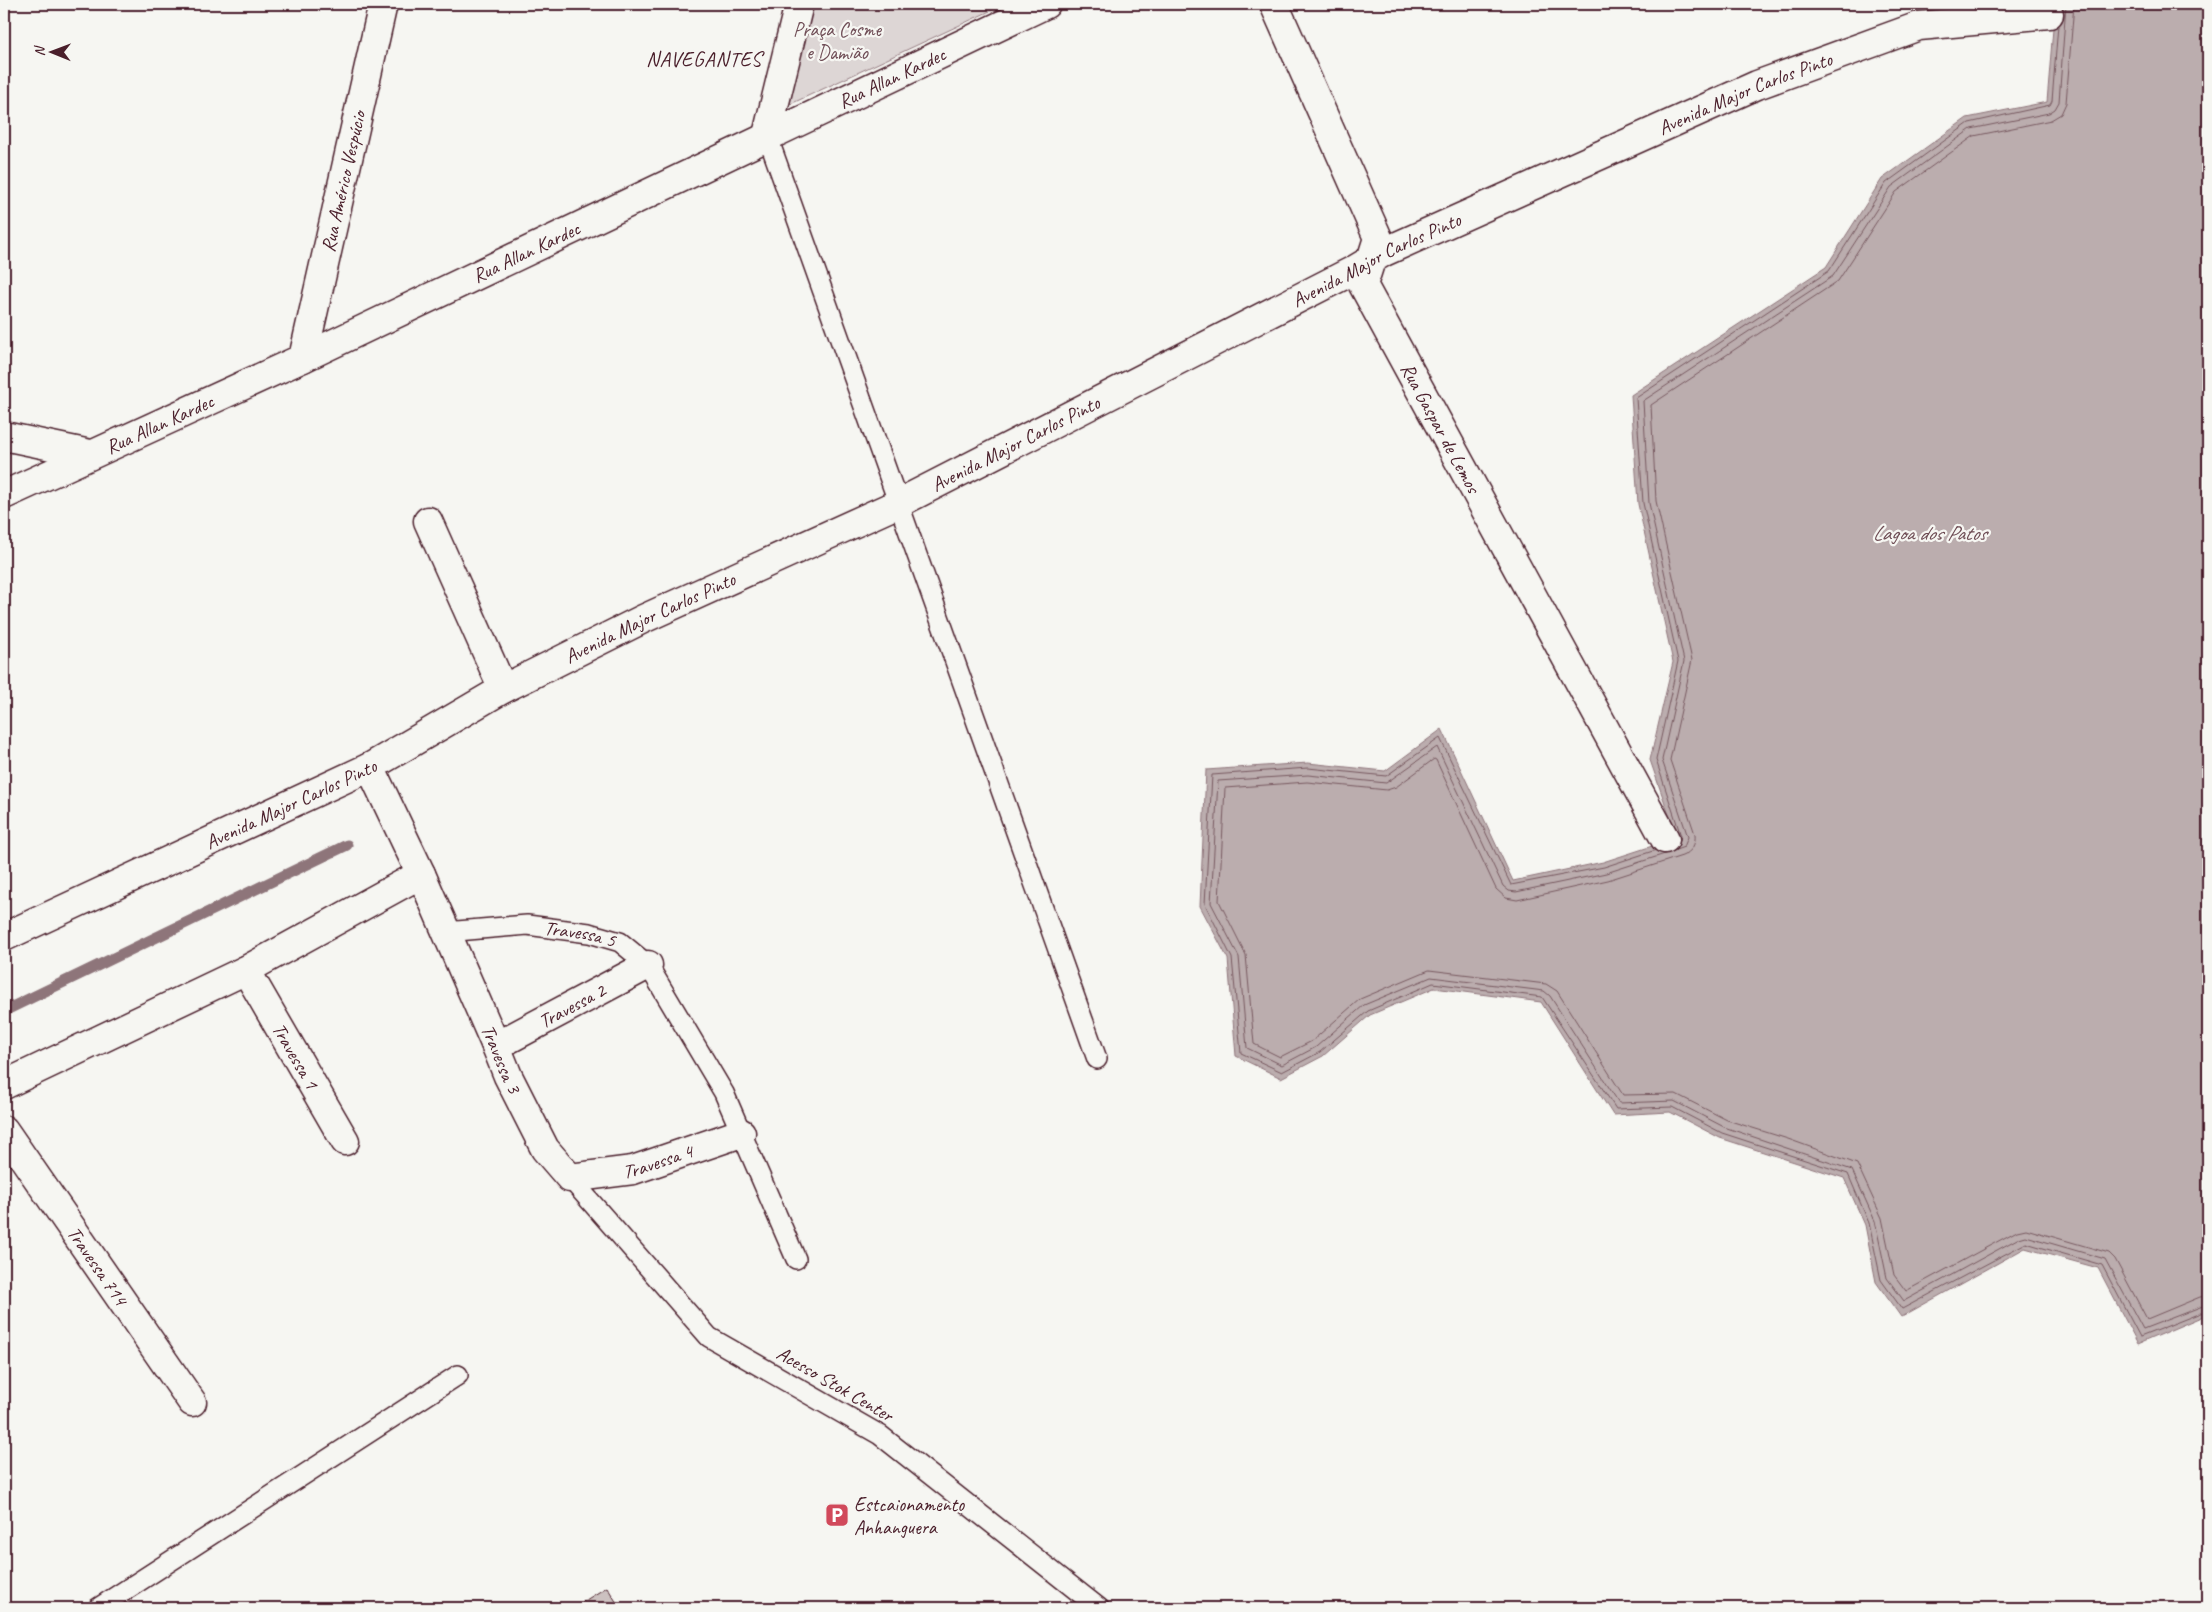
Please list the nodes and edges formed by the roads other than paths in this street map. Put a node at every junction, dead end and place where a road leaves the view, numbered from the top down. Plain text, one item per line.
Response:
1 (383, 4) edge
2 (799, 4) edge
3 (1046, 4) edge
4 (1274, 4) edge
5 (2049, 14) dead end
6 (768, 136) junction
7 (1369, 262) junction
8 (303, 358) junction
9 (4, 436) edge
10 (90, 454) junction
11 (4, 495) edge
12 (898, 503) junction
13 (428, 520) dead end
14 (503, 689) junction
15 (370, 768) junction
16 (1665, 839) dead end
17 (421, 874) junction
18 (445, 932) junction
19 (4, 937) edge
20 (648, 965) junction
21 (246, 970) junction
22 (496, 1046) junction
23 (1097, 1059) dead end
24 (4, 1085) edge
25 (4, 1130) edge
26 (741, 1133) junction
27 (345, 1141) dead end
28 (570, 1178) junction
29 (796, 1259) dead end
30 (458, 1375) dead end
31 (192, 1402) dead end
32 (98, 1608) edge
33 (1099, 1608) edge

1 - 8 street, Rua Américo Vespúcio
2 - 6 street
3 - 6 street, Rua Allan Kardec
4 - 7 street, Rua Gaspar de Lemos
5 - 7 street, Avenida Major Carlos Pinto
6 - 8 street, Rua Allan Kardec
6 - 12 lane
7 - 12 street, Avenida Major Carlos Pinto
7 - 16 street, Rua Gaspar de Lemos
8 - 10 street, Rua Allan Kardec
9 - 10 street
10 - 11 street, Rua Allan Kardec
12 - 14 street, Avenida Major Carlos Pinto
12 - 23 lane
13 - 14 street
14 - 15 street, Avenida Major Carlos Pinto
15 - 17 street
15 - 19 street, Avenida Major Carlos Pinto
17 - 18 street
17 - 21 street
18 - 20 lane, Travessa 5
18 - 22 street, Travessa 3
20 - 22 street, Travessa 2
20 - 26 lane, Travessa 5
21 - 24 street
21 - 27 street, Travessa 1
22 - 28 street, Travessa 3
25 - 31 street, Travessa 714
26 - 28 street, Travessa 4
26 - 29 lane, Travessa 5
28 - 33 lane, Acesso Stok Center
30 - 32 lane

